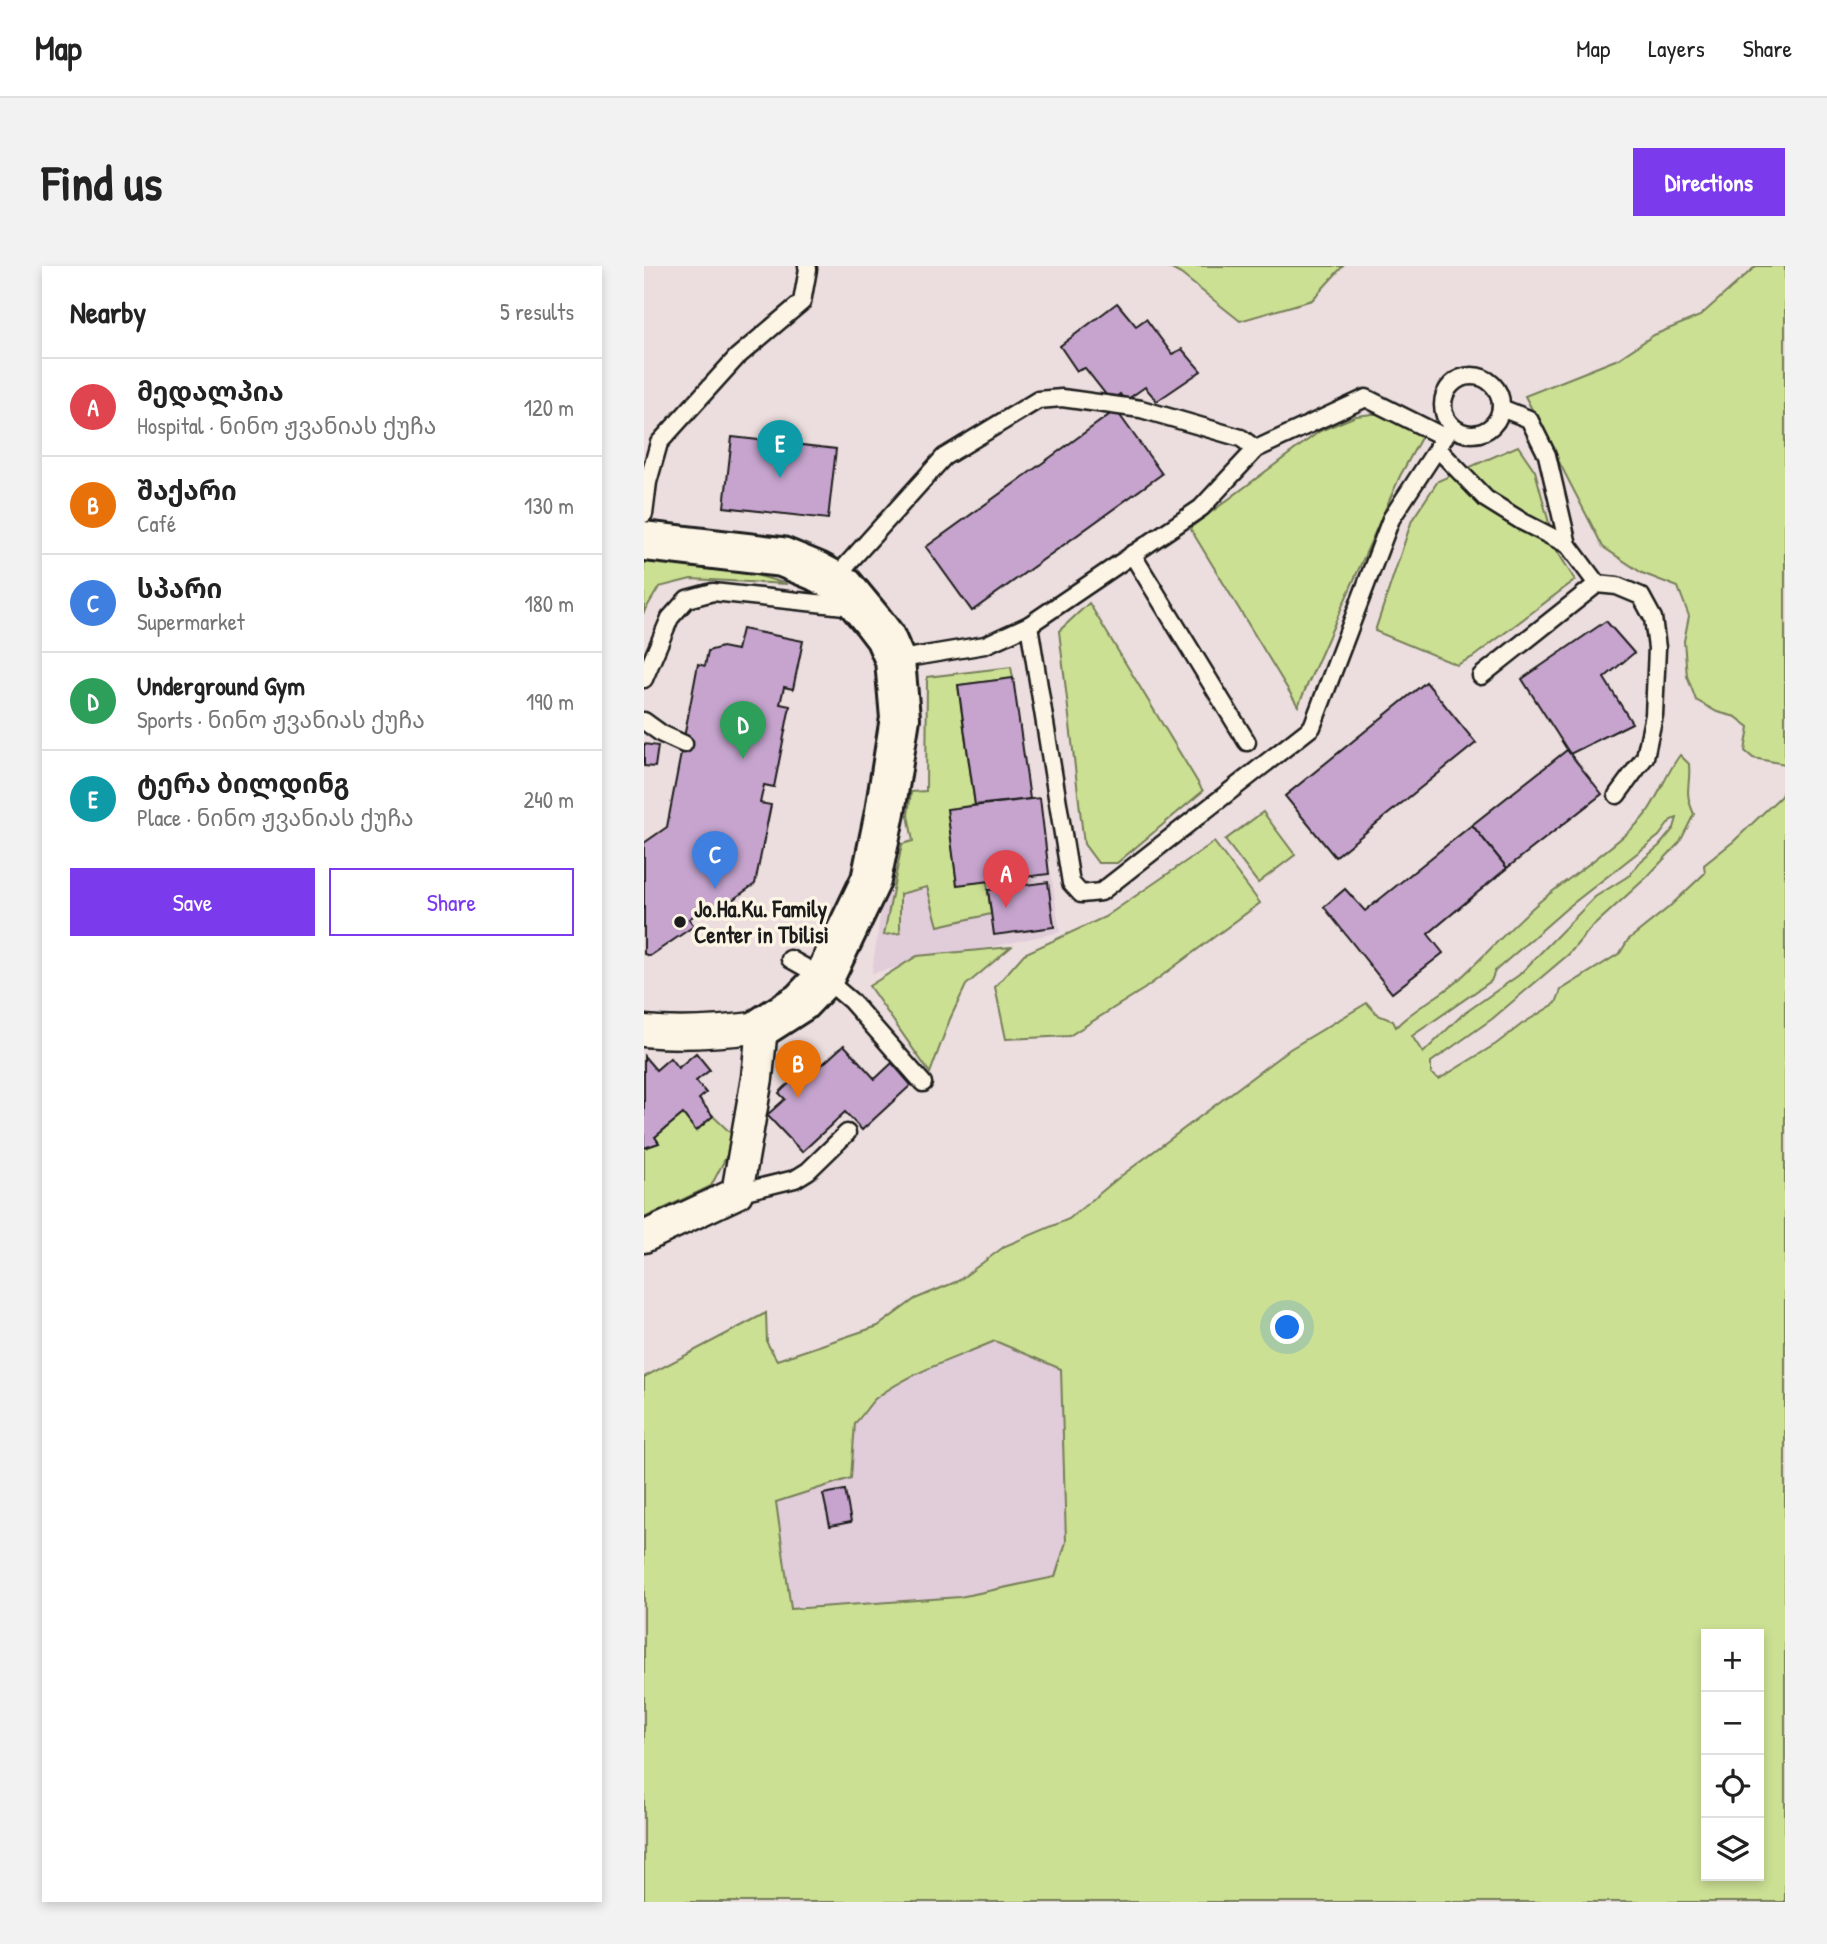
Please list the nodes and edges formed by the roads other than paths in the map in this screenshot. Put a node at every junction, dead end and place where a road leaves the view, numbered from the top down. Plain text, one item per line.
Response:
1 (807, 266) edge
2 (1501, 408) junction
3 (1445, 437) junction
4 (1256, 449) junction
5 (644, 514) edge
6 (644, 541) edge
7 (1568, 545) junction
8 (1132, 554) junction
9 (832, 580) junction
10 (1597, 584) junction
11 (863, 608) junction
12 (1029, 625) junction
13 (651, 643) edge
14 (895, 660) junction
15 (1481, 676) dead end
16 (644, 679) edge
17 (644, 722) edge
18 (1247, 742) dead end
19 (684, 744) dead end
20 (1617, 796) dead end
21 (790, 960) dead end
22 (824, 978) junction
23 (762, 1027) junction
24 (644, 1031) edge
25 (923, 1083) dead end
26 (847, 1133) dead end
27 (737, 1193) junction
28 (644, 1237) edge

1 - 5 lane
2 - 3 lane
2 - 3 lane
2 - 7 lane
3 - 4 lane
3 - 7 lane
3 - 12 lane
4 - 8 lane
4 - 9 lane
6 - 9 street
7 - 10 lane
8 - 12 lane
8 - 18 lane
9 - 11 street
10 - 15 lane
10 - 20 lane
11 - 13 lane
11 - 14 street
12 - 14 lane
13 - 16 lane
14 - 22 street
17 - 19 lane
21 - 22 lane
22 - 23 street
22 - 25 lane
23 - 24 street
23 - 27 street
26 - 27 lane
27 - 28 street

